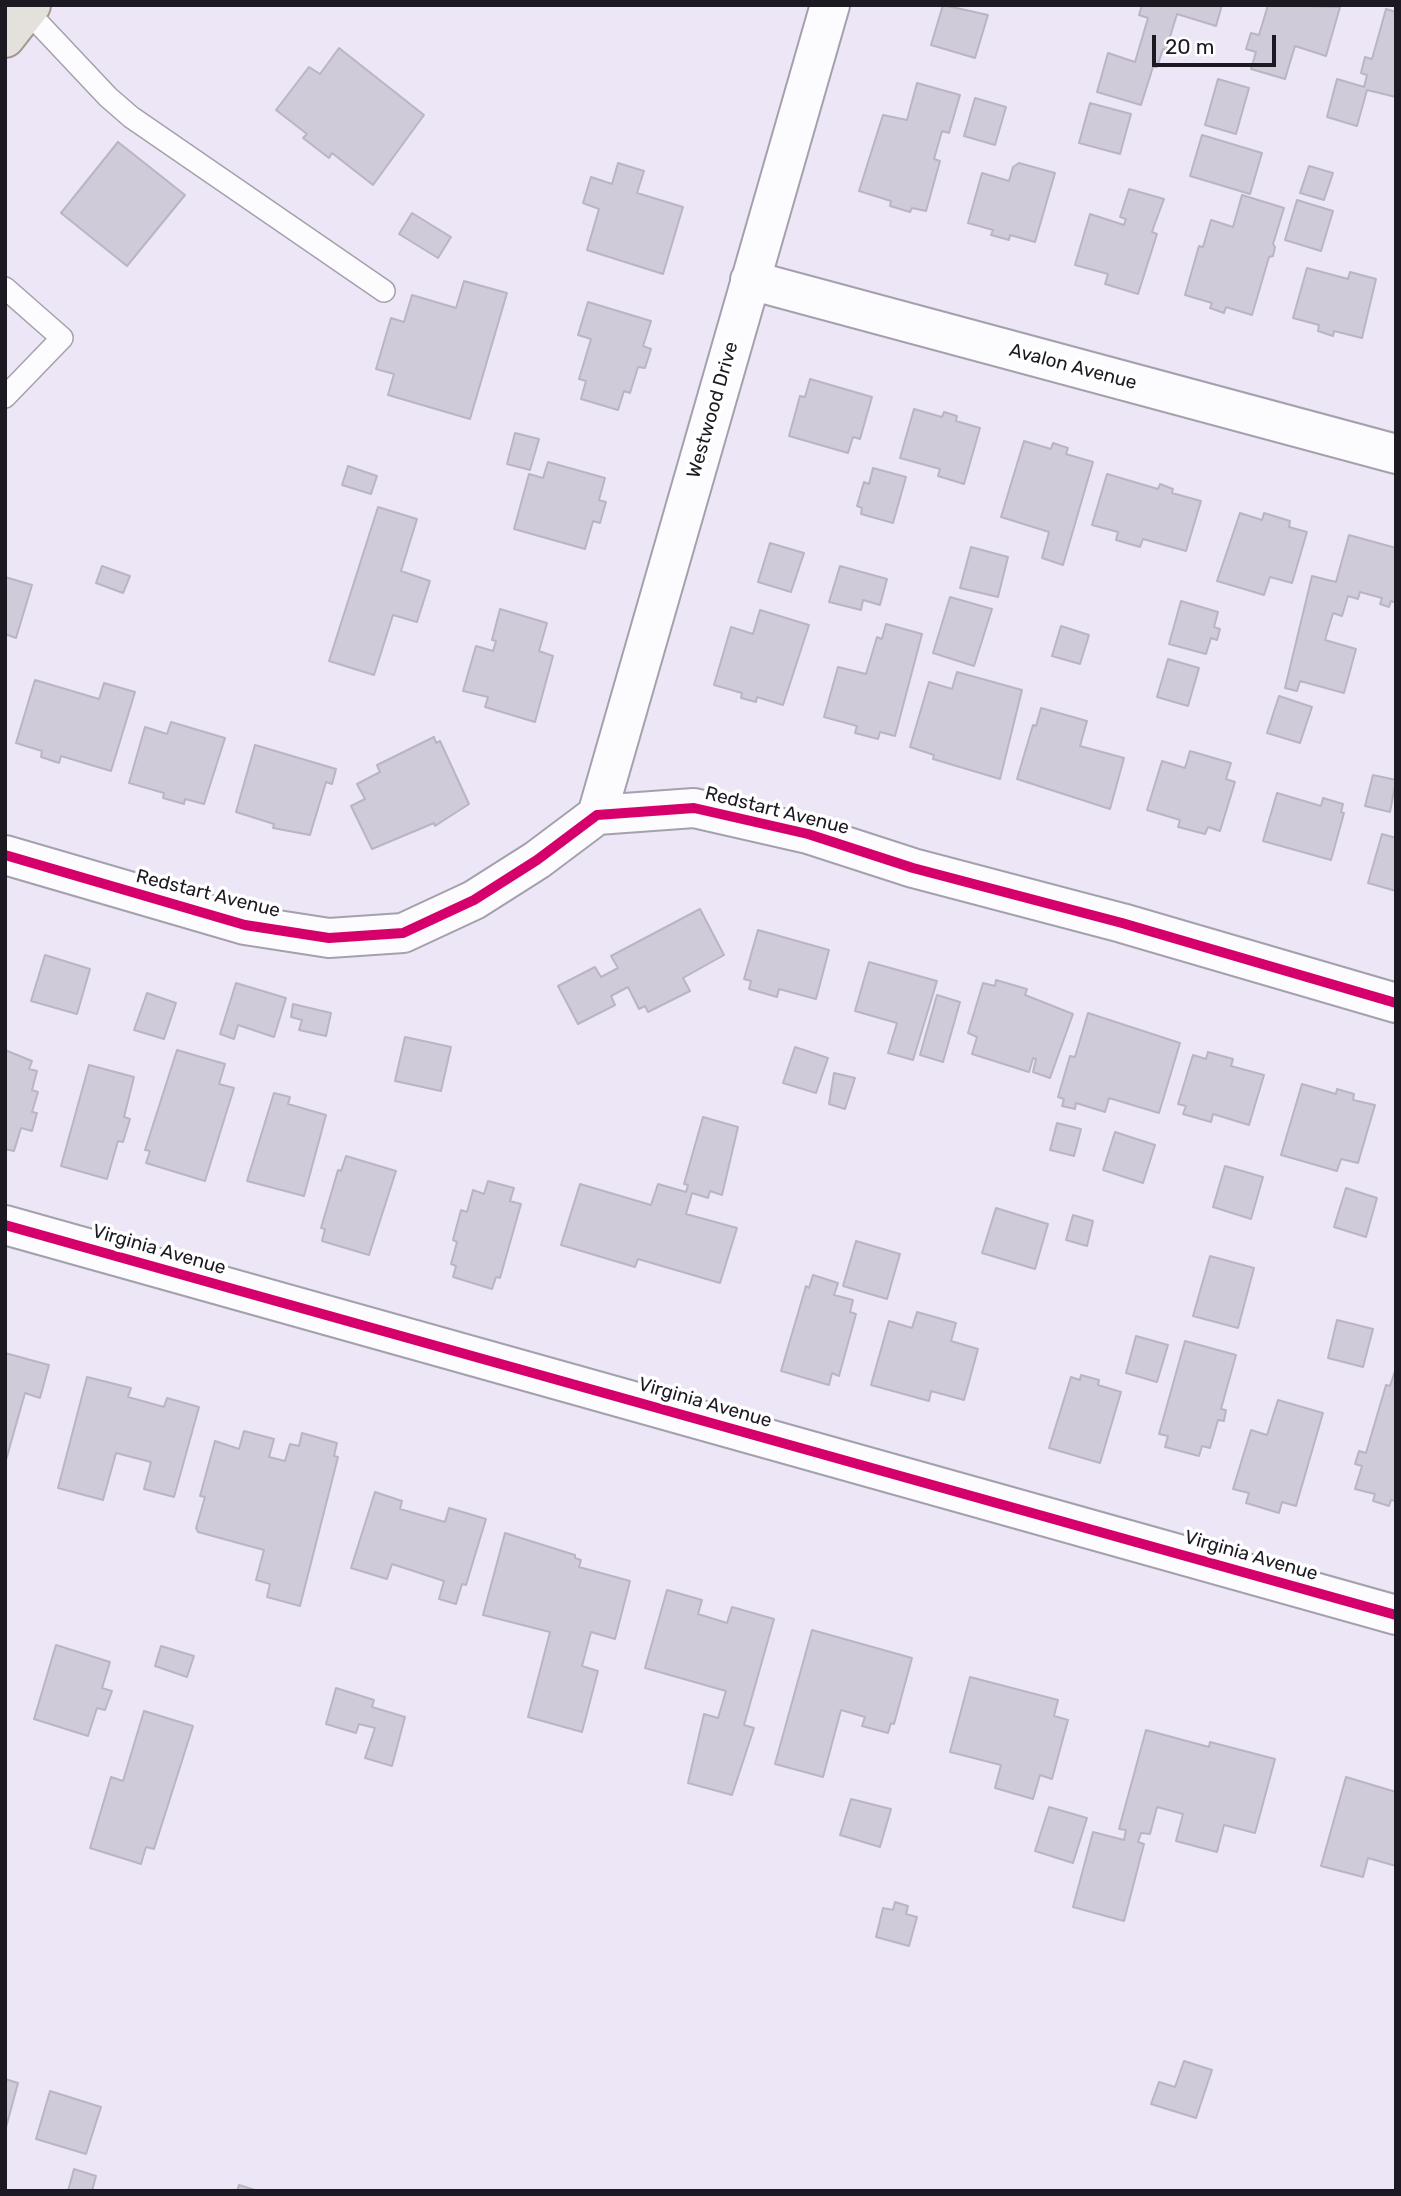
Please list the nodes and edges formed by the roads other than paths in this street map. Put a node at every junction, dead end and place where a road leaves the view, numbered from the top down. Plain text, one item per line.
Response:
1 (830, 5) edge
2 (21, 18) edge
3 (750, 280) junction
4 (5, 288) edge
5 (384, 291) dead end
6 (5, 397) edge
7 (1396, 454) edge
8 (597, 815) junction
9 (5, 855) edge
10 (1396, 1003) edge
11 (5, 1225) edge
12 (1396, 1615) edge

1 - 3 street, Westwood Drive
2 - 5 lane
3 - 7 street, Avalon Avenue
3 - 8 street, Westwood Drive
4 - 6 lane
8 - 9 street, Redstart Avenue
8 - 10 street, Redstart Avenue
11 - 12 street, Virginia Avenue

